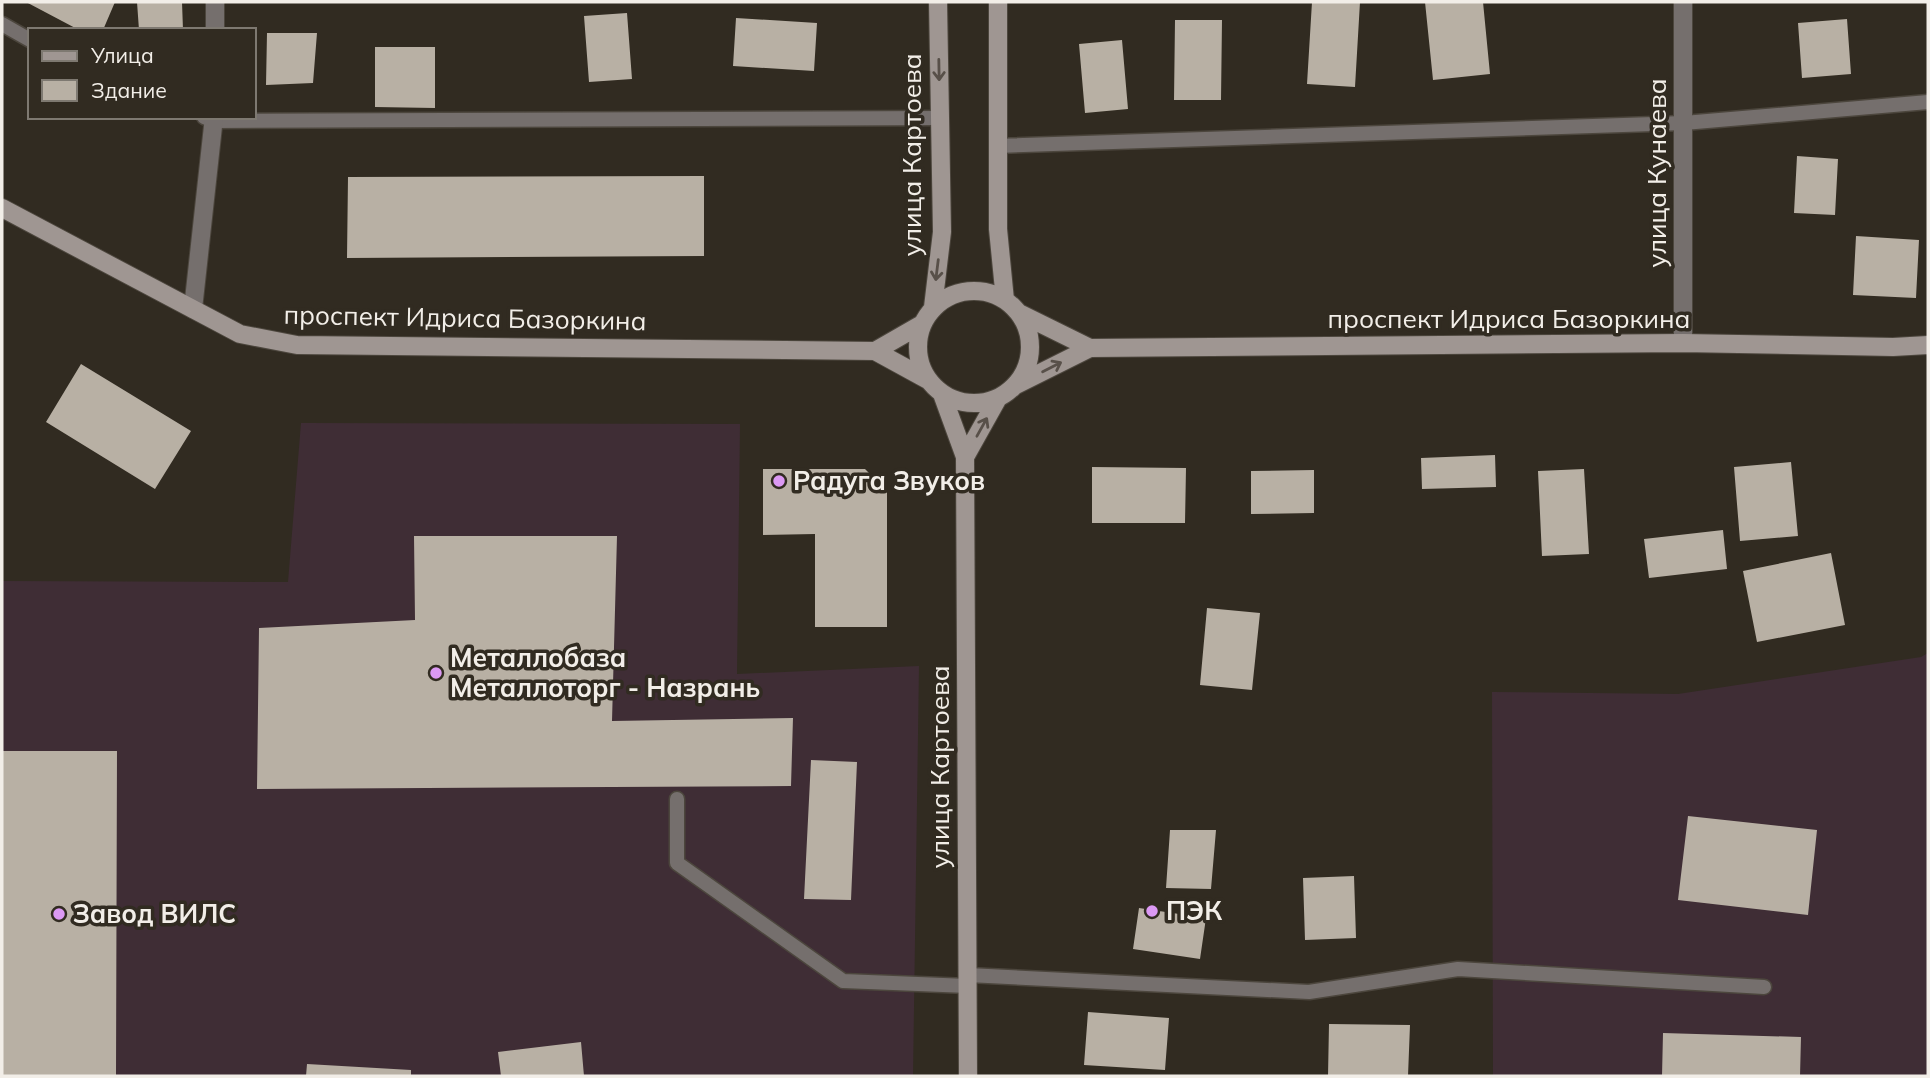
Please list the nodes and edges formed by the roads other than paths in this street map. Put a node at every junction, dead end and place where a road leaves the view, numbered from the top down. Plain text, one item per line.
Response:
1 (215, 2) edge
2 (938, 2) edge
3 (998, 2) edge
4 (1684, 2) edge
5 (2, 24) edge
6 (215, 28) edge
7 (28, 39) edge
8 (1928, 102) edge
9 (940, 118) junction
10 (211, 119) edge
11 (256, 119) edge
12 (1684, 123) junction
13 (998, 146) junction
14 (2, 208) edge
15 (1005, 300) junction
16 (933, 307) junction
17 (193, 309) junction
18 (1019, 313) junction
19 (922, 324) junction
20 (1683, 343) junction
21 (1928, 345) edge
22 (1090, 348) junction
23 (876, 351) junction
24 (928, 380) junction
25 (1014, 386) junction
26 (942, 394) junction
27 (998, 398) junction
28 (965, 457) junction
29 (677, 799) dead end
30 (968, 981) junction
31 (1764, 987) dead end
32 (968, 1076) edge

1 - 6 street
2 -> 9 main road, улица Картоева
3 - 13 main road
4 - 12 street, улица Кунаева
5 - 7 lane
8 - 12 lane
9 - 11 lane
9 -> 16 main road, улица Картоева
10 - 17 street
12 - 13 lane
12 - 20 street, улица Кунаева
13 - 15 main road
14 - 17 main road, проспект Идриса Базоркина
15 - 16 main road
15 - 18 main road
16 - 19 main road
17 - 23 main road, проспект Идриса Базоркина
18 - 22 main road, проспект Идриса Базоркина
18 - 25 main road
19 - 23 main road
19 - 24 main road
20 - 21 main road, проспект Идриса Базоркина
20 - 22 main road, проспект Идриса Базоркина
25 -> 22 main road, проспект Идриса Базоркина
23 - 24 main road, проспект Идриса Базоркина
24 - 26 main road
25 - 27 main road
26 - 27 main road
26 - 28 main road, улица Картоева
28 -> 27 main road, улица Картоева
28 - 30 main road, улица Картоева
29 - 30 lane
30 - 31 lane
30 - 32 main road, улица Картоева

